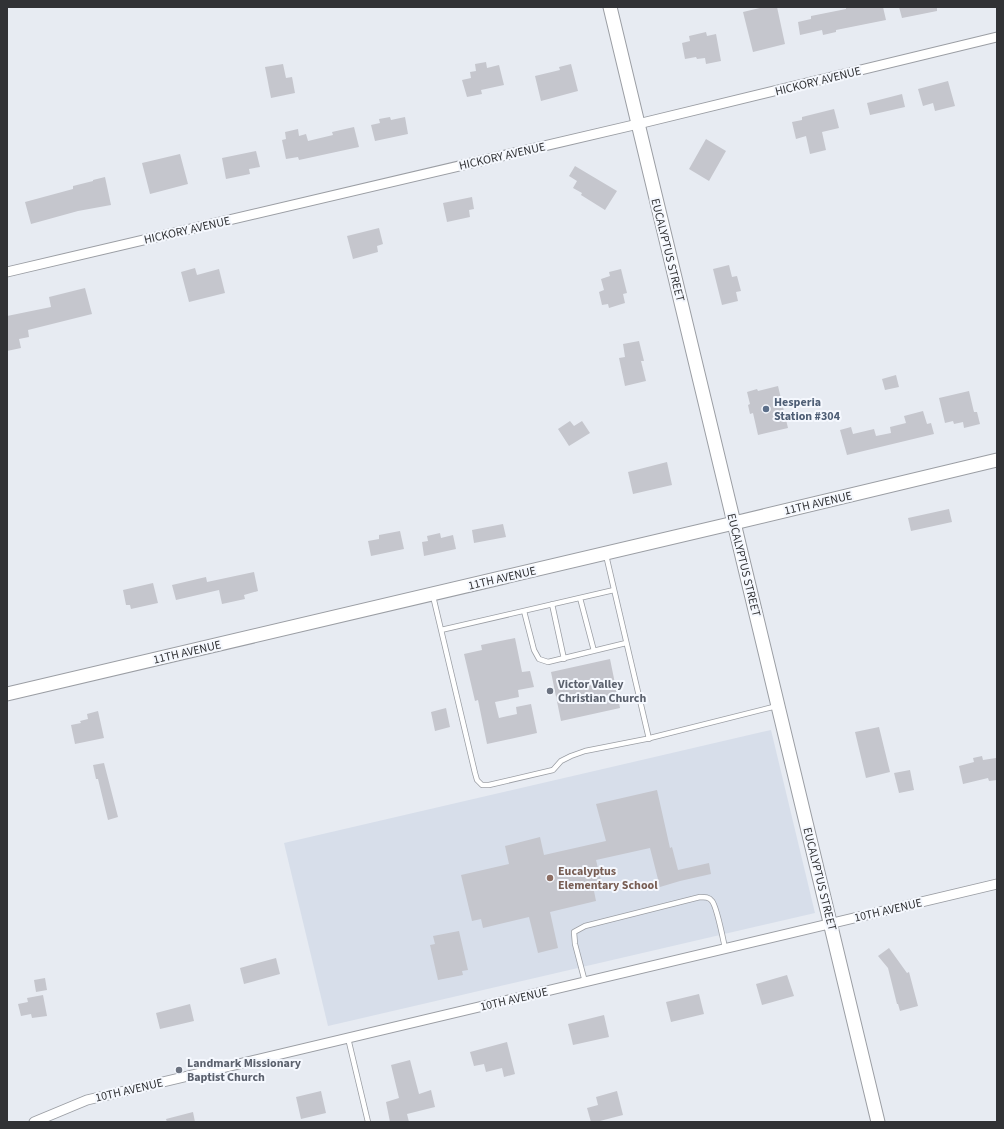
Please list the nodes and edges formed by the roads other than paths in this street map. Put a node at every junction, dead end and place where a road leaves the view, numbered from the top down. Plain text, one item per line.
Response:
1 (610, 7) edge
2 (997, 37) edge
3 (638, 124) junction
4 (7, 272) edge
5 (997, 460) edge
6 (734, 523) junction
7 (605, 554) junction
8 (614, 590) junction
9 (432, 594) junction
10 (580, 598) junction
11 (552, 604) junction
12 (524, 611) junction
13 (441, 630) junction
14 (626, 643) junction
15 (594, 651) junction
16 (564, 659) junction
17 (7, 694) edge
18 (778, 706) junction
19 (649, 739) junction
20 (997, 884) edge
21 (830, 923) junction
22 (725, 948) junction
23 (585, 982) junction
24 (348, 1038) junction
25 (34, 1122) edge
26 (368, 1122) edge
27 (878, 1122) edge

1 - 3 main road, EUCALYPTUS STREET
2 - 3 street, HICKORY AVENUE
3 - 4 street, HICKORY AVENUE
3 - 6 main road, EUCALYPTUS STREET
5 - 6 main road, 11TH AVENUE
6 - 7 main road, 11TH AVENUE
6 - 18 main road, EUCALYPTUS STREET
7 - 8 lane
7 - 9 main road, 11TH AVENUE
8 - 10 lane
8 - 14 lane
9 - 13 lane
9 - 17 main road, 11TH AVENUE
10 - 11 lane
10 - 15 lane
11 - 12 lane
11 - 16 lane
12 - 13 lane
12 - 16 lane
13 - 19 lane
14 - 15 lane
14 - 19 lane
15 - 16 lane
18 - 19 lane
18 - 21 main road, EUCALYPTUS STREET
20 - 21 street, 10TH AVENUE
21 - 22 street, 10TH AVENUE
21 - 27 main road, EUCALYPTUS STREET
22 - 23 street, 10TH AVENUE
22 - 23 lane
23 - 24 street, 10TH AVENUE
24 - 25 street, 10TH AVENUE
24 - 26 lane

